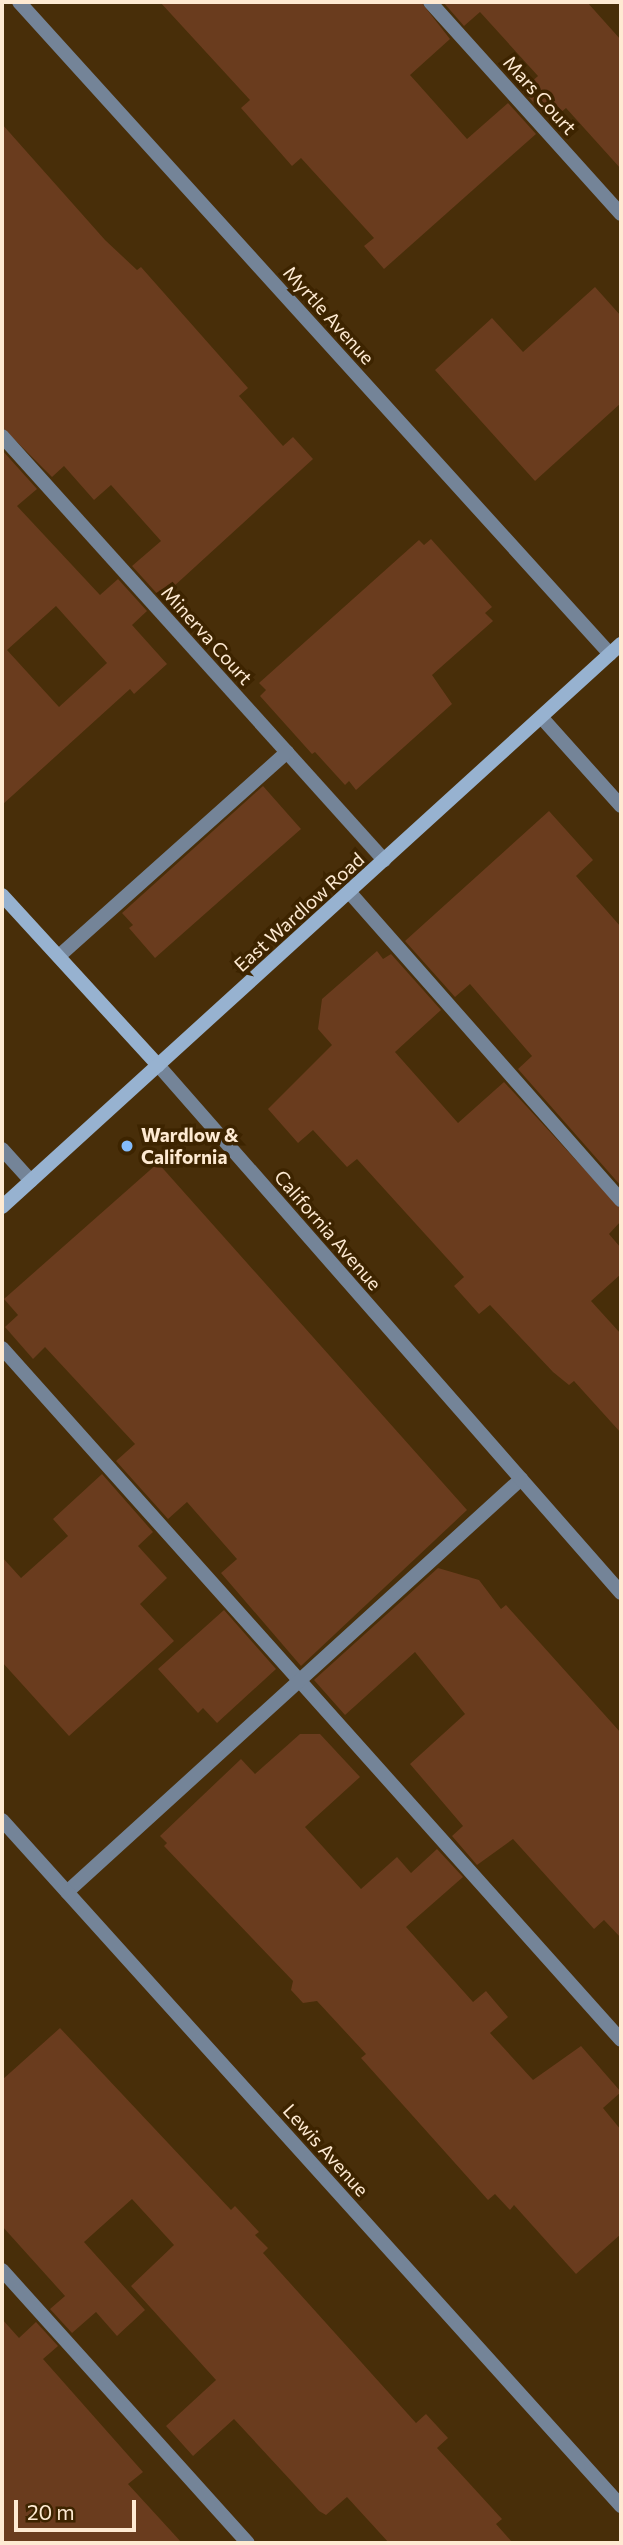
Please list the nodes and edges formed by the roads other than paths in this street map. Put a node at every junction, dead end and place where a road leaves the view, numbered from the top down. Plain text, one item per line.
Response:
1 (19, 2) edge
2 (430, 2) edge
3 (621, 214) edge
4 (2, 436) edge
5 (621, 644) edge
6 (610, 654) junction
7 (542, 719) junction
8 (287, 752) junction
9 (621, 806) edge
10 (384, 860) junction
11 (351, 894) junction
12 (4, 901) edge
13 (59, 956) junction
14 (158, 1065) junction
15 (2, 1149) edge
16 (31, 1181) junction
17 (621, 1200) edge
18 (2, 1207) edge
19 (2, 1348) edge
20 (521, 1479) junction
21 (621, 1593) edge
22 (299, 1682) junction
23 (2, 1820) edge
24 (66, 1892) junction
25 (621, 2040) edge
26 (2, 2270) edge
27 (621, 2505) edge
28 (248, 2543) edge

1 - 6 street, Myrtle Avenue
2 - 3 street, Mars Court
4 - 8 street, Minerva Court
5 - 6 main road, East Wardlow Road
6 - 7 main road, East Wardlow Road
7 - 9 street
7 - 10 main road, East Wardlow Road
8 - 10 street, Minerva Court
8 - 13 street
10 - 11 main road, East Wardlow Road
11 - 14 main road, East Wardlow Road
11 - 17 street
12 - 13 main road, California Avenue
13 - 14 main road, California Avenue
14 - 16 main road, East Wardlow Road
14 - 20 street, California Avenue
15 - 16 street
16 - 18 main road, East Wardlow Road
19 - 22 street
20 - 21 street, California Avenue
20 - 22 street
22 - 24 street
22 - 25 street
23 - 24 street, Lewis Avenue
24 - 27 street, Lewis Avenue
26 - 28 street

